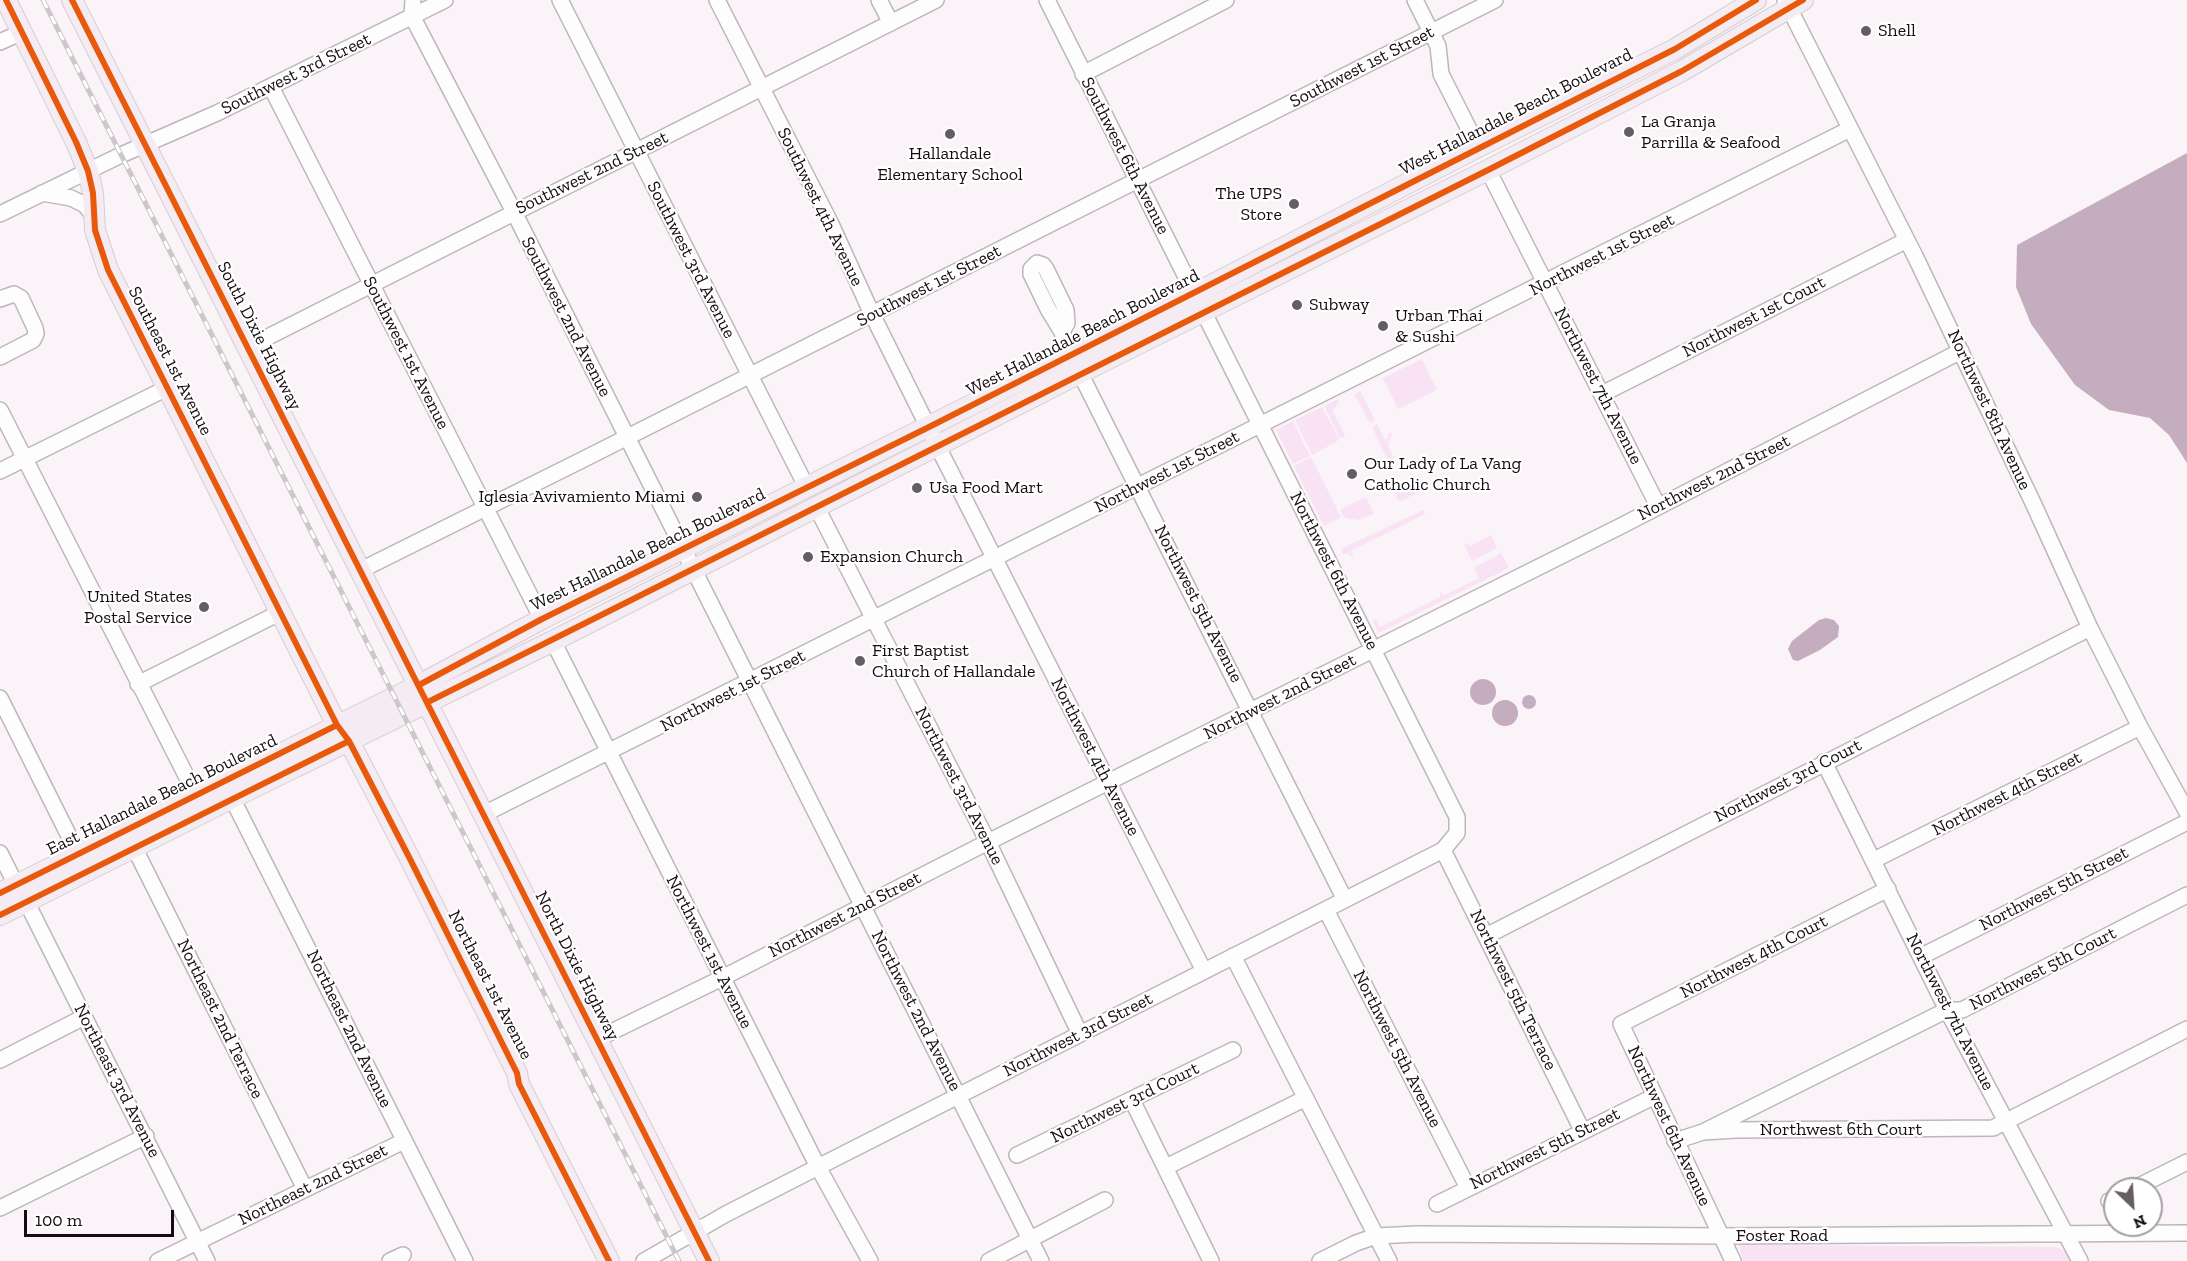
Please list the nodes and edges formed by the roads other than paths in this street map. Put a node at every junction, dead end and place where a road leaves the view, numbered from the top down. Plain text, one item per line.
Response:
1 (6, 0) edge
2 (413, 0) edge
3 (445, 0) edge
4 (560, 0) edge
5 (717, 0) edge
6 (879, 0) edge
7 (936, 0) edge
8 (1047, 0) edge
9 (1226, 0) edge
10 (1415, 0) edge
11 (1495, 0) edge
12 (1756, 0) edge
13 (76, 1) edge
14 (1792, 3) edge
15 (412, 16) junction
16 (891, 23) junction
17 (22, 32) junction
18 (1431, 32) junction
19 (0, 42) edge
20 (1083, 74) junction
21 (271, 87) junction
22 (763, 88) junction
23 (1850, 129) junction
24 (1511, 130) junction
25 (146, 146) junction
26 (1478, 147) junction
27 (635, 152) junction
28 (1488, 170) junction
29 (88, 171) junction
30 (1138, 181) junction
31 (1449, 190) junction
32 (42, 193) junction
33 (514, 212) junction
34 (0, 214) edge
35 (94, 216) junction
36 (1907, 240) junction
37 (1545, 283) junction
38 (372, 285) junction
39 (1194, 294) junction
40 (0, 299) edge
41 (1203, 312) junction
42 (872, 314) junction
43 (1062, 332) dead end
44 (248, 348) junction
45 (1961, 351) junction
46 (1071, 354) junction
47 (0, 357) edge
48 (1080, 373) junction
49 (750, 375) junction
50 (168, 388) junction
51 (1602, 394) junction
52 (0, 410) edge
53 (1261, 426) junction
54 (929, 428) junction
55 (627, 438) junction
56 (938, 447) junction
57 (25, 459) junction
58 (0, 471) edge
59 (1138, 486) junction
60 (807, 488) junction
61 (1659, 506) junction
62 (817, 508) junction
63 (484, 509) junction
64 (683, 549) junction
65 (995, 559) junction
66 (693, 569) junction
67 (361, 570) junction
68 (281, 612) junction
69 (542, 619) junction
70 (874, 620) junction
71 (2090, 628) junction
72 (553, 641) junction
73 (1374, 650) junction
74 (750, 682) junction
75 (138, 684) junction
76 (424, 693) junction
77 (0, 698) edge
78 (1252, 711) junction
79 (2140, 727) junction
80 (343, 733) junction
81 (609, 753) junction
82 (1824, 762) junction
83 (1108, 783) junction
84 (196, 795) junction
85 (232, 798) junction
86 (2187, 812) edge
87 (484, 814) junction
88 (2187, 822) edge
89 (1457, 833) joint
90 (102, 842) junction
91 (988, 842) junction
92 (135, 849) junction
93 (1443, 850) junction
94 (0, 853) edge
95 (78, 854) junction
96 (1874, 860) junction
97 (8, 889) edge
98 (1888, 890) junction
99 (2187, 895) edge
100 (1345, 900) junction
101 (27, 903) junction
102 (863, 905) junction
103 (0, 906) edge
104 (1326, 910) junction
105 (0, 915) edge
106 (1486, 936) junction
107 (1233, 956) junction
108 (1922, 956) junction
109 (1204, 971) junction
110 (722, 978) junction
111 (1947, 1010) junction
112 (84, 1017) junction
113 (1621, 1024) joint
114 (2187, 1029) edge
115 (1080, 1034) junction
116 (597, 1039) junction
117 (1233, 1050) dead end
118 (0, 1060) edge
119 (958, 1096) junction
120 (1654, 1096) junction
121 (1306, 1098) junction
122 (1132, 1100) junction
123 (2007, 1122) junction
124 (1582, 1130) junction
125 (1703, 1132) junction
126 (146, 1136) junction
127 (404, 1141) junction
128 (1675, 1141) junction
129 (1017, 1155) dead end
130 (2187, 1162) edge
131 (818, 1167) junction
132 (1166, 1167) junction
133 (2157, 1177) edge
134 (1468, 1188) junction
135 (305, 1189) junction
136 (1105, 1200) dead end
137 (1437, 1204) dead end
138 (0, 1209) edge
139 (694, 1233) junction
140 (2187, 1233) edge
141 (2066, 1234) junction
142 (1376, 1236) junction
143 (1721, 1236) junction
144 (1030, 1239) junction
145 (197, 1242) junction
146 (158, 1261) edge
147 (207, 1261) edge
148 (465, 1261) edge
149 (609, 1261) edge
150 (644, 1261) edge
151 (709, 1261) edge
152 (870, 1261) edge
153 (989, 1261) edge
154 (1041, 1261) edge
155 (1211, 1261) edge
156 (1320, 1261) edge
157 (1389, 1261) edge
158 (1733, 1261) edge
159 (2080, 1261) edge

1 - 17 main road, Southeast 1st Avenue
2 - 15 street
3 - 15 street, Southwest 3rd Street
4 - 27 street, Southwest 3rd Avenue
5 - 22 street, Southwest 4th Avenue
6 - 16 street
7 - 16 street, Southwest 2nd Street
8 - 20 street, Southwest 6th Avenue
9 - 20 street
10 - 18 street
11 - 18 street, Southwest 1st Street
12 - 24 main road, West Hallandale Beach Boulevard
13 - 25 main road, South Dixie Highway
14 - 23 street, Northwest 8th Avenue
14 - 28 main road, West Hallandale Beach Boulevard
15 - 21 street, Southwest 3rd Street
15 - 33 street, Southwest 2nd Avenue
16 - 22 street, Southwest 2nd Street
17 - 19 street
17 - 29 main road, Southeast 1st Avenue
18 - 26 street
18 - 30 street, Southwest 1st Street
20 - 30 street, Southwest 6th Avenue
21 - 25 street, Southwest 3rd Street
21 - 38 street, Southwest 1st Avenue
22 - 27 street, Southwest 2nd Street
22 - 42 street, Southwest 4th Avenue
23 - 36 street, Northwest 8th Avenue
23 - 37 street, Northwest 1st Street
24 - 26 main road, West Hallandale Beach Boulevard
24 - 28 main road
25 - 29 street, Southwest 3rd Street
25 - 44 main road, South Dixie Highway
26 - 31 main road
26 - 39 main road, West Hallandale Beach Boulevard
27 - 33 street, Southwest 2nd Street
27 - 49 street, Southwest 3rd Avenue
28 - 31 main road, West Hallandale Beach Boulevard
28 - 37 street, Northwest 7th Avenue
29 - 32 street, Southwest 3rd Street
29 - 35 main road, Southeast 1st Avenue
30 - 39 street, Southwest 6th Avenue
30 - 42 street, Southwest 1st Street
31 - 41 main road, West Hallandale Beach Boulevard
32 - 34 street, Southwest 3rd Street
32 - 35 street
33 - 38 street, Southwest 2nd Street
33 - 55 street, Southwest 2nd Avenue
35 - 50 main road, Southeast 1st Avenue
36 - 45 street, Northwest 8th Avenue
36 - 51 street, Northwest 1st Court
37 - 51 street, Northwest 7th Avenue
37 - 53 street, Northwest 1st Street
38 - 44 street, Southwest 2nd Street
38 - 63 street, Southwest 1st Avenue
39 - 41 street, Southwest 6th Avenue
39 - 46 main road, West Hallandale Beach Boulevard
40 - 47 street
41 - 48 main road, West Hallandale Beach Boulevard
41 - 53 street, Northwest 6th Avenue
42 - 49 street, Southwest 1st Street
42 - 54 street, Southwest 4th Avenue
43 - 46 street
44 - 67 main road, South Dixie Highway
45 - 61 street, Northwest 2nd Street
45 - 71 street, Northwest 8th Avenue
46 - 54 main road, West Hallandale Beach Boulevard
48 - 56 main road, West Hallandale Beach Boulevard
48 - 59 street, Northwest 5th Avenue
49 - 55 street, Southwest 1st Street
49 - 60 street, Southwest 3rd Avenue
50 - 57 street
50 - 68 main road, Southeast 1st Avenue
51 - 61 street, Northwest 7th Avenue
52 - 57 street
53 - 59 street, Northwest 1st Street
53 - 73 street, Northwest 6th Avenue
54 - 56 street, Southwest 4th Avenue
54 - 60 main road, West Hallandale Beach Boulevard
55 - 63 street, Southwest 1st Street
55 - 64 street, Southwest 2nd Avenue
56 - 62 main road, West Hallandale Beach Boulevard
56 - 65 street, Northwest 4th Avenue
57 - 58 street
57 - 75 street
59 - 65 street, Northwest 1st Street
59 - 78 street, Northwest 5th Avenue
60 - 64 main road, West Hallandale Beach Boulevard
61 - 73 street, Northwest 2nd Street
62 - 66 main road, West Hallandale Beach Boulevard
62 - 70 street, Northwest 3rd Avenue
63 - 67 street, Southwest 1st Street
63 - 69 street, Southwest 1st Avenue
64 - 66 street, Southwest 2nd Avenue
64 - 69 main road, West Hallandale Beach Boulevard
65 - 70 street, Northwest 1st Street
65 - 83 street, Northwest 4th Avenue
66 - 72 main road, West Hallandale Beach Boulevard
66 - 74 street, Northwest 2nd Avenue
67 - 76 main road, South Dixie Highway
68 - 75 street
68 - 80 main road, Southeast 1st Avenue
69 - 76 main road, West Hallandale Beach Boulevard
70 - 74 street, Northwest 1st Street
70 - 91 street, Northwest 3rd Avenue
71 - 79 street, Northwest 8th Avenue
71 - 82 street, Northwest 3rd Court
72 - 76 main road, West Hallandale Beach Boulevard
72 - 81 street, Northwest 1st Avenue
73 - 78 street, Northwest 2nd Street
73 - 89 street, Northwest 6th Avenue
74 - 81 street, Northwest 1st Street
74 - 102 street, Northwest 2nd Avenue
75 - 84 street
76 - 80 main road, East Hallandale Beach Boulevard
76 - 87 main road, North Dixie Highway
77 - 95 street
78 - 83 street, Northwest 2nd Street
78 - 100 street, Northwest 5th Avenue
79 - 86 street, Northwest 8th Avenue
79 - 96 street, Northwest 4th Street
80 - 84 main road, East Hallandale Beach Boulevard
80 - 85 main road, East Hallandale Beach Boulevard
80 - 149 main road, Northeast 1st Avenue
81 - 87 street, Northwest 1st Street
81 - 110 street, Northwest 1st Avenue
82 - 96 street, Northwest 7th Avenue
82 - 106 street, Northwest 3rd Court
83 - 91 street, Northwest 2nd Street
83 - 109 street, Northwest 4th Avenue
84 - 90 main road, East Hallandale Beach Boulevard
84 - 92 main road
85 - 92 main road, East Hallandale Beach Boulevard
85 - 127 street, Northeast 2nd Avenue
87 - 116 main road, North Dixie Highway
88 - 108 street, Northwest 5th Street
89 - 93 street, Northwest 3rd Street
90 - 95 main road, East Hallandale Beach Boulevard
90 - 101 main road
91 - 102 street, Northwest 2nd Street
91 - 115 street, Northwest 3rd Avenue
92 - 101 main road, East Hallandale Beach Boulevard
92 - 135 street, Northeast 2nd Terrace
93 - 100 street, Northwest 3rd Street
93 - 106 street, Northwest 5th Terrace
94 - 97 street
95 - 97 main road, East Hallandale Beach Boulevard
96 - 98 street, Northwest 7th Avenue
97 - 103 main road
98 - 108 street, Northwest 7th Avenue
98 - 113 street, Northwest 4th Court
99 - 111 street, Northwest 5th Court
100 - 104 street, Northwest 3rd Street
101 - 105 main road, East Hallandale Beach Boulevard
101 - 112 street, Northeast 3rd Avenue
102 - 110 street, Northwest 2nd Street
102 - 119 street, Northwest 2nd Avenue
104 - 107 street, Northwest 3rd Street
104 - 134 street, Northwest 5th Avenue
106 - 124 street, Northwest 5th Terrace
107 - 109 street, Northwest 3rd Street
107 - 121 street
108 - 111 street, Northwest 7th Avenue
109 - 115 street, Northwest 3rd Street
110 - 116 street, Northwest 2nd Street
110 - 131 street, Northwest 1st Avenue
111 - 123 street, Northwest 7th Avenue
111 - 125 street, Northwest 5th Court
112 - 118 street
112 - 126 street, Northeast 3rd Avenue
113 - 120 street, Northwest 6th Avenue
114 - 123 street, Northwest 6th Court
115 - 119 street, Northwest 3rd Street
116 - 139 main road, North Dixie Highway
117 - 122 street, Northwest 3rd Court
119 - 131 street, Northwest 3rd Street
119 - 144 street, Northwest 2nd Avenue
120 - 124 street, Northwest 5th Street
120 - 128 street, Northwest 6th Avenue
121 - 132 street
121 - 142 street
122 - 129 street, Northwest 3rd Court
122 - 132 street
123 - 125 street, Northwest 6th Court
123 - 141 street, Northwest 7th Avenue
124 - 134 street, Northwest 5th Street
125 - 128 street, Northwest 6th Court
126 - 138 street
126 - 145 street, Northeast 3rd Avenue
127 - 135 street, Northeast 2nd Street
127 - 148 street, Northeast 2nd Avenue
128 - 143 street, Northwest 6th Avenue
130 - 133 street
131 - 139 street, Northwest 3rd Street
131 - 152 street, Northwest 1st Avenue
132 - 155 street
134 - 137 street, Northwest 5th Street
135 - 145 street, Northeast 2nd Street
136 - 144 street
139 - 150 street, Northwest 3rd Street
139 - 151 main road, North Dixie Highway
140 - 141 street, Foster Road
141 - 143 street, Foster Road
141 - 159 street, Northwest 7th Avenue
142 - 143 street, Foster Road
142 - 156 street
142 - 157 street
143 - 158 street, Northwest 6th Avenue
144 - 153 street
144 - 154 street, Northwest 2nd Avenue
145 - 146 street, Northeast 2nd Street
145 - 147 street, Northeast 3rd Avenue

